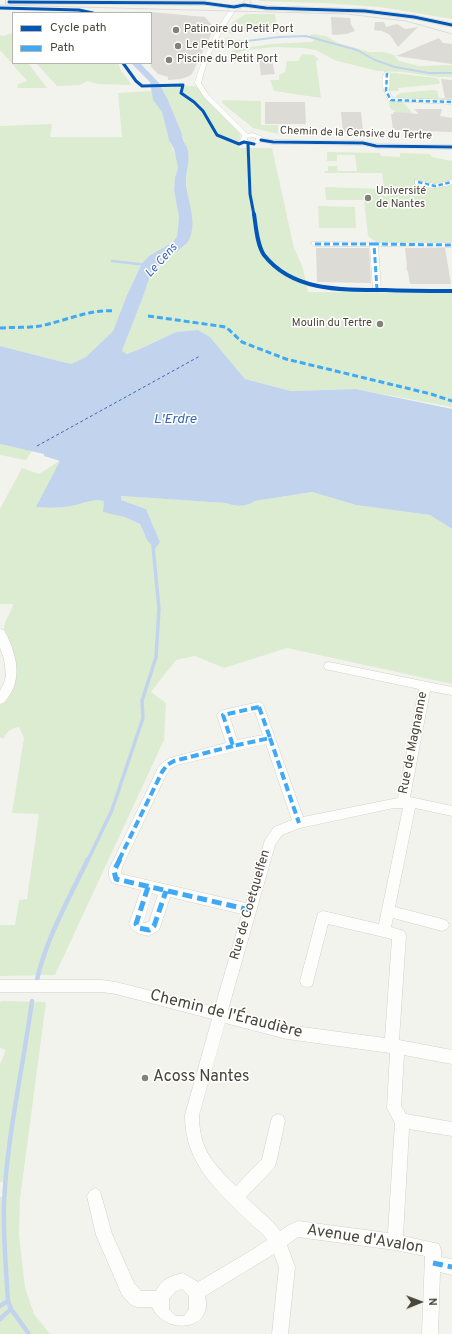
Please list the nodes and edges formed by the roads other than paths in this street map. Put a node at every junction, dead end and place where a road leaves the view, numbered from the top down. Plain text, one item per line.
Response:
1 (25, 0) edge
2 (11, 1) edge
3 (0, 2) edge
4 (223, 2) edge
5 (247, 2) edge
6 (235, 7) junction
7 (452, 24) edge
8 (387, 73) dead end
9 (452, 102) edge
10 (452, 147) edge
11 (418, 182) dead end
12 (452, 182) edge
13 (315, 244) dead end
14 (374, 244) junction
15 (452, 245) edge
16 (377, 290) dead end
17 (0, 633) edge
18 (329, 666) dead end
19 (425, 685) junction
20 (452, 691) edge
21 (0, 700) edge
22 (270, 738) junction
23 (233, 746) junction
24 (406, 802) junction
25 (452, 811) edge
26 (299, 823) junction
27 (148, 887) junction
28 (166, 891) junction
29 (250, 910) junction
30 (388, 911) junction
31 (442, 925) dead end
32 (384, 931) junction
33 (307, 981) dead end
34 (0, 986) edge
35 (219, 1014) junction
36 (394, 1047) junction
37 (452, 1057) edge
38 (278, 1121) dead end
39 (402, 1121) junction
40 (452, 1129) edge
41 (95, 1196) dead end
42 (236, 1197) junction
43 (278, 1242) junction
44 (395, 1242) junction
45 (433, 1257) junction
46 (452, 1267) edge
47 (196, 1292) junction
48 (160, 1299) junction
49 (280, 1334) edge
50 (430, 1334) edge

1 - 2 main road
1 - 4 main road
2 - 3 main road
4 - 6 main road
5 - 6 main road
5 - 7 main road
6 - 10 street, Chemin de la Censive du Tertre
8 - 9 street
11 - 12 street
13 - 14 street
14 - 15 street
14 - 16 street
17 - 21 street
18 - 19 street, Rue de Magnanne
19 - 20 street, Rue de Magnanne
19 - 24 street, Rue de Magnanne
22 - 23 street
22 - 23 street
22 - 26 street
23 - 27 street
24 - 25 street, Rue de Coetquelfen
24 - 26 street, Rue de Coetquelfen
24 - 30 street, Rue de Magnanne
26 - 29 street, Rue de Coetquelfen
27 - 28 street
27 - 28 street
28 - 29 street
29 - 35 street, Rue de Coetquelfen
30 - 31 street
30 - 32 street, Rue de Magnanne
32 - 33 street
32 - 36 street
34 - 35 street, Chemin de l'Éraudière
35 - 36 street, Chemin de l'Éraudière
35 - 42 street, Rue de Coetquelfen
36 - 37 street, Chemin de l'Éraudière
36 - 39 street
38 - 42 street
39 - 40 street
39 - 44 street
41 - 48 street
42 - 43 street, Rue de Coetquelfen
43 - 44 street, Avenue d'Avalon
43 - 47 street, Avenue d'Avalon
43 - 49 street, Rue de Coetquelfen
44 - 45 street, Avenue d'Avalon
45 - 46 street, Avenue d'Avalon
45 - 50 street
47 - 48 street
47 - 48 street

